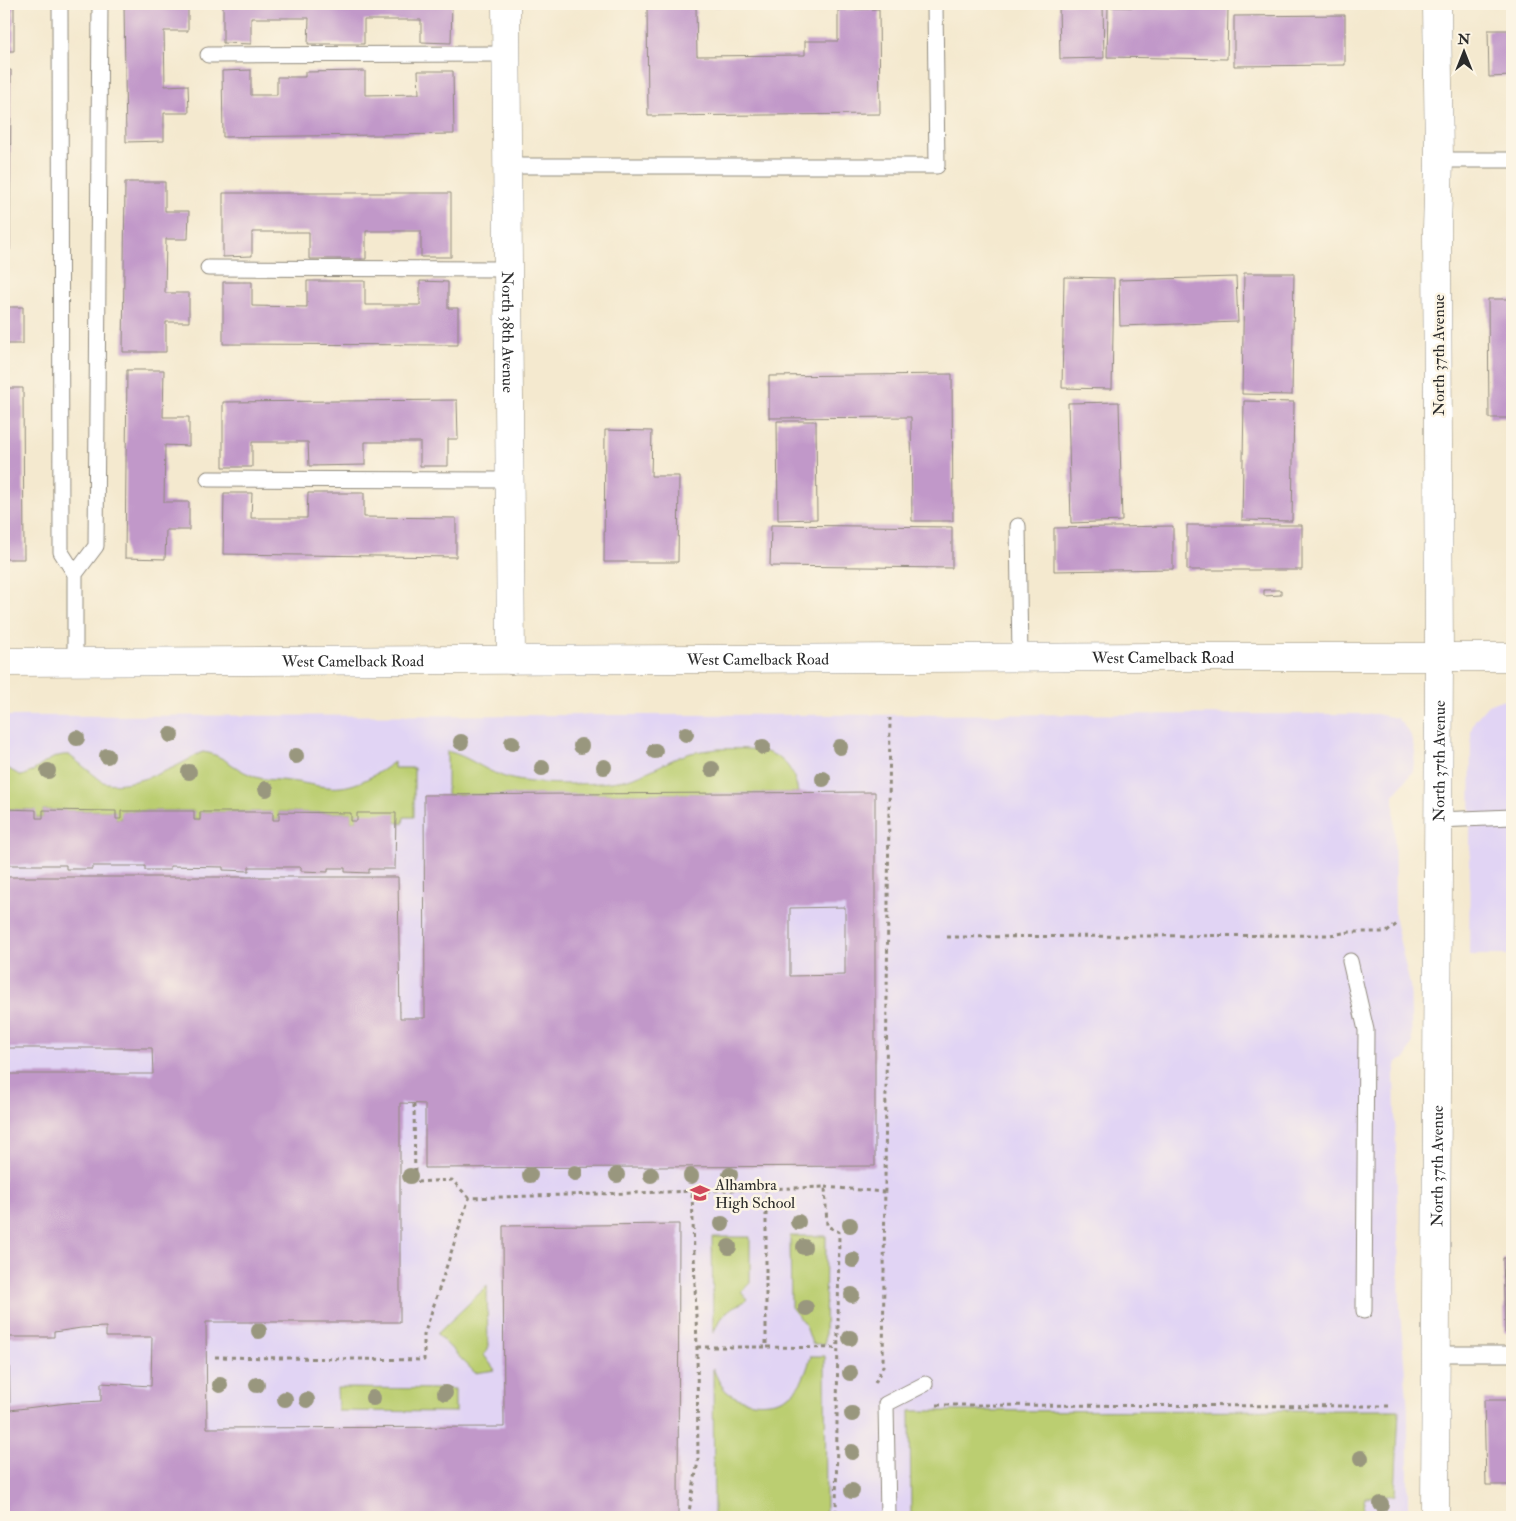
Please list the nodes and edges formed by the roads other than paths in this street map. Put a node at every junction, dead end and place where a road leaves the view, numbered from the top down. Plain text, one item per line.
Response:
1 (60, 4) edge
2 (100, 4) edge
3 (506, 4) edge
4 (935, 4) edge
5 (1437, 4) edge
6 (506, 54) junction
7 (208, 55) dead end
8 (1439, 160) junction
9 (1512, 160) edge
10 (507, 166) junction
11 (208, 268) dead end
12 (508, 269) junction
13 (208, 479) dead end
14 (509, 480) junction
15 (1018, 526) dead end
16 (75, 574) junction
17 (1439, 657) junction
18 (1512, 657) edge
19 (1020, 658) junction
20 (511, 660) junction
21 (4, 662) edge
22 (75, 662) junction
23 (1512, 817) edge
24 (1438, 820) junction
25 (1350, 962) dead end
26 (1364, 1310) dead end
27 (1436, 1354) junction
28 (1512, 1354) edge
29 (925, 1384) dead end
30 (888, 1517) edge
31 (1435, 1517) edge

1 - 16 lane
2 - 16 lane
3 - 6 street, North 38th Avenue
4 - 10 lane
5 - 8 street, North 37th Avenue
6 - 7 lane
6 - 10 street, North 38th Avenue
8 - 9 lane
8 - 17 street, North 37th Avenue
10 - 12 street, North 38th Avenue
11 - 12 lane
12 - 14 street, North 38th Avenue
13 - 14 lane
14 - 20 street, North 38th Avenue
15 - 19 lane
16 - 22 lane
17 - 18 street, West Camelback Road
17 - 19 street, West Camelback Road
17 - 24 street, North 37th Avenue
19 - 20 street, West Camelback Road
20 - 22 street, West Camelback Road
21 - 22 street, West Camelback Road
23 - 24 lane
24 - 27 street, North 37th Avenue
25 - 26 lane
27 - 28 lane
27 - 31 street, North 37th Avenue
29 - 30 lane

